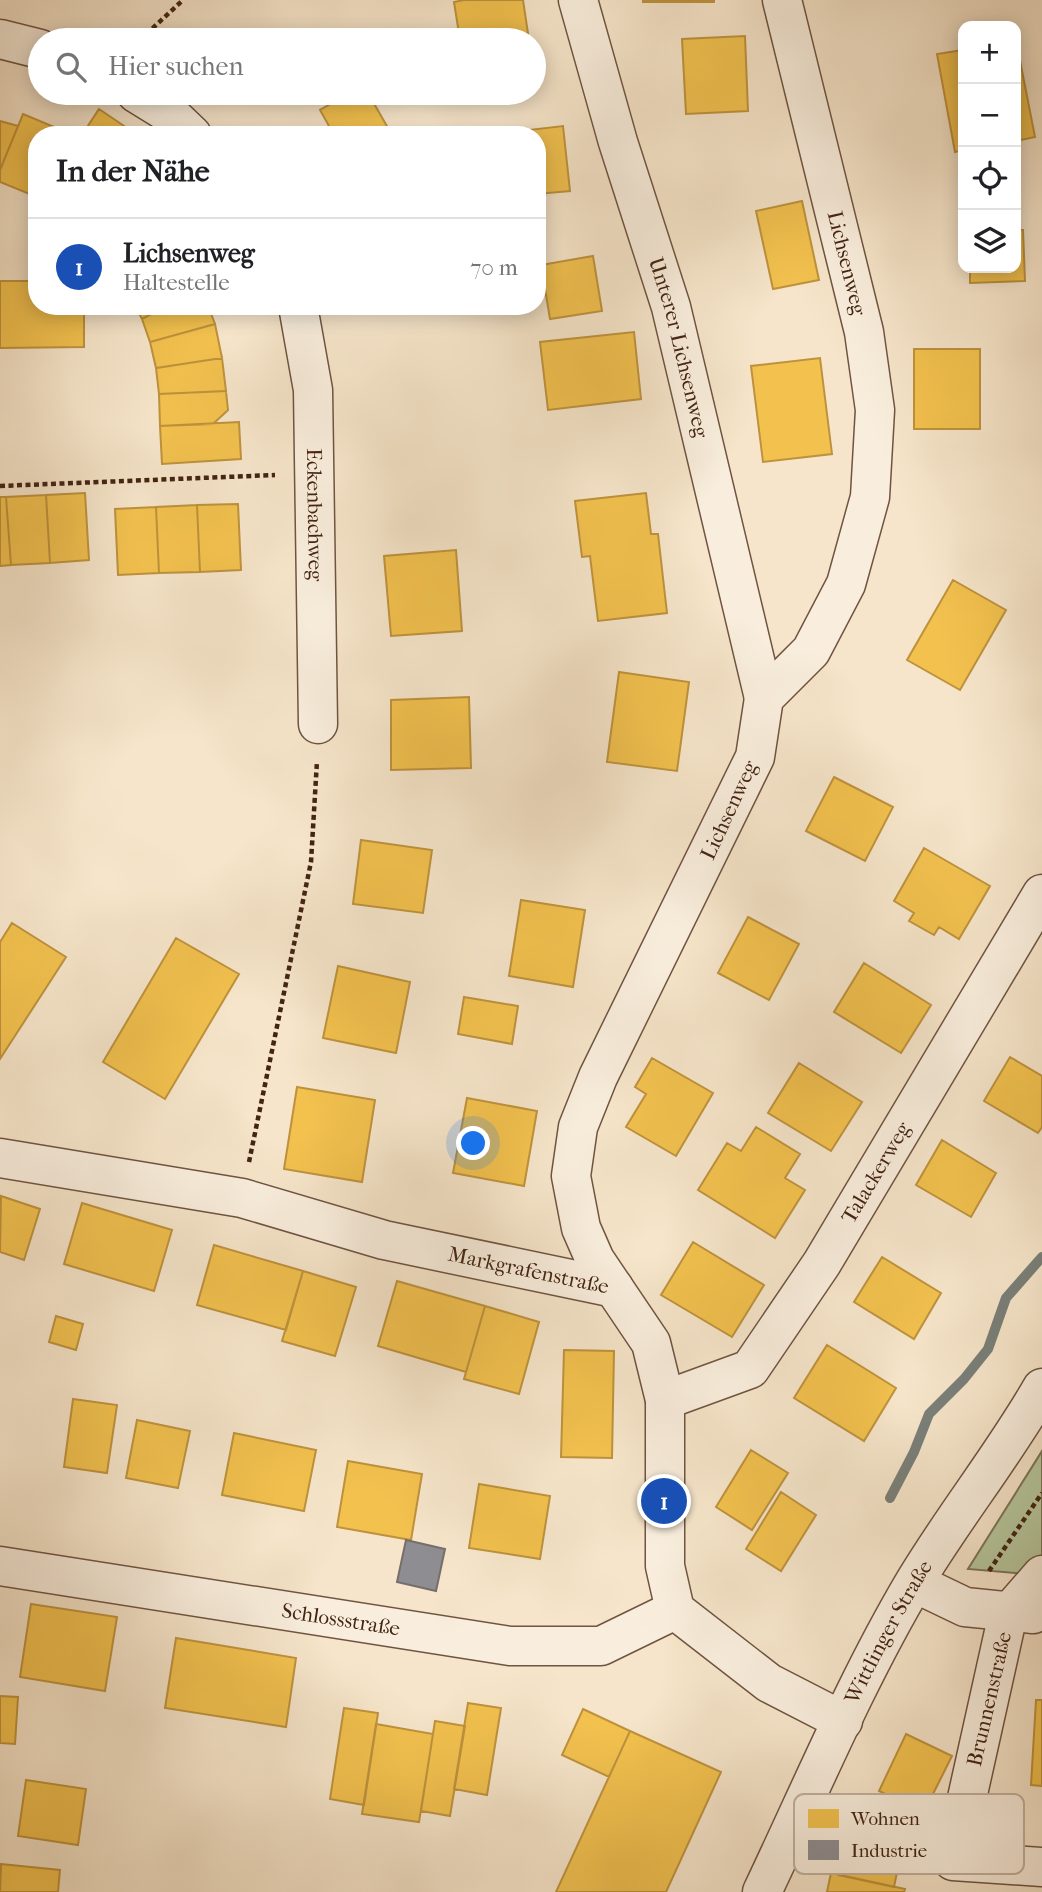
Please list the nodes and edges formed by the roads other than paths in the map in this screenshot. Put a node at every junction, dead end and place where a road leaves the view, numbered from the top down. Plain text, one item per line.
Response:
1 (578, 0) edge
2 (782, 0) edge
3 (0, 39) edge
4 (28, 46) edge
5 (155, 105) edge
6 (183, 126) edge
7 (300, 315) edge
8 (764, 698) junction
9 (318, 724) road end
10 (1042, 894) edge
11 (0, 1158) edge
12 (614, 1288) junction
13 (1042, 1388) edge
14 (665, 1400) junction
15 (0, 1566) edge
16 (1042, 1574) edge
17 (915, 1583) junction
18 (675, 1610) junction
19 (1025, 1614) edge
20 (843, 1721) junction
21 (808, 1794) edge
22 (973, 1794) edge
23 (794, 1824) edge
24 (1024, 1866) edge
25 (1042, 1867) edge
26 (762, 1892) edge

1 - 8 street, Unterer Lichsenweg
2 - 8 street, Lichsenweg
3 - 4 street
5 - 6 street
7 - 9 street, Eckenbachweg
8 - 12 street, Lichsenweg
10 - 14 street, Talackerweg
11 - 12 street, Markgrafenstraße
12 - 14 street, Markgrafenstraße
13 - 17 street, Wittlinger Straße
14 - 18 street, Markgrafenstraße
15 - 18 street, Schlossstraße
16 - 19 street
17 - 19 street
17 - 20 street, Wittlinger Straße
18 - 20 street
19 - 22 street, Brunnenstraße
20 - 21 street, Wittlinger Straße
23 - 26 street, Wittlinger Straße
24 - 25 street, Brunnenstraße

